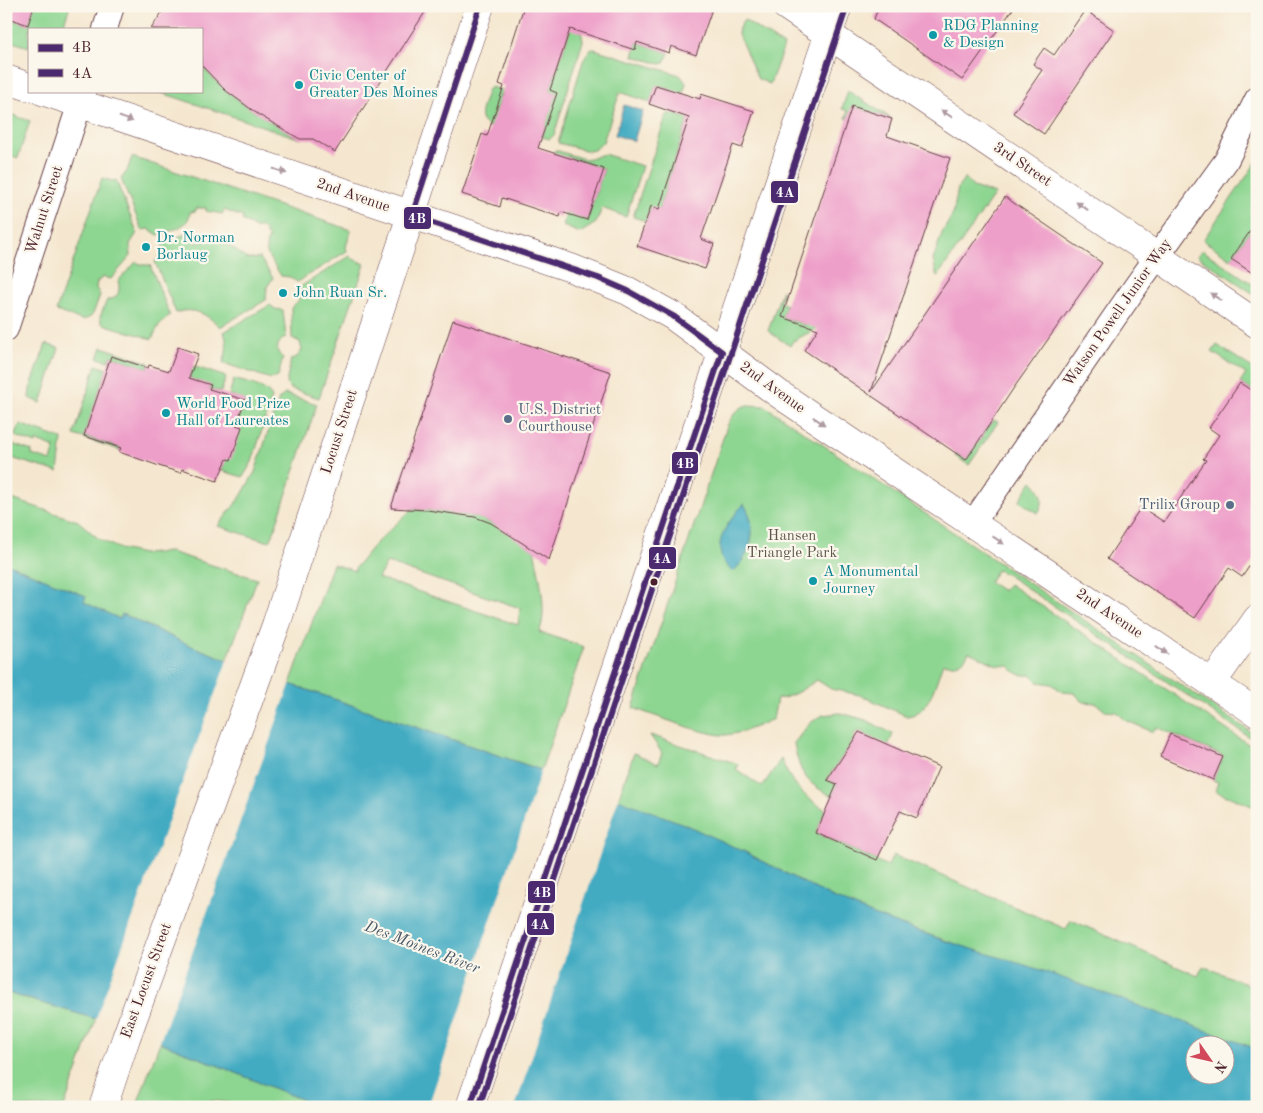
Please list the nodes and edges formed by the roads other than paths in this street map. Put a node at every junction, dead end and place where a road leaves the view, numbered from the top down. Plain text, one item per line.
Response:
1 (112, 6) edge
2 (480, 6) edge
3 (786, 6) edge
4 (838, 6) edge
5 (105, 28) edge
6 (828, 34) junction
7 (6, 79) edge
8 (28, 87) edge
9 (49, 92) edge
10 (82, 97) edge
11 (1257, 99) edge
12 (412, 216) junction
13 (1157, 257) junction
14 (1257, 324) edge
15 (6, 329) edge
16 (722, 352) junction
17 (973, 523) junction
18 (1257, 619) edge
19 (1212, 683) junction
20 (1257, 713) edge
21 (193, 855) joint
22 (104, 1107) edge
23 (470, 1107) edge

1 - 5 street
2 - 12 main road, Locust Street
3 - 6 main road, 3rd Street
4 - 6 main road
13 -> 6 main road, 3rd Street
6 - 16 main road
7 - 8 main road
9 - 10 main road, 2nd Avenue
10 -> 12 main road, 2nd Avenue
10 - 15 street, Walnut Street
11 - 13 street, Watson Powell Junior Way
12 - 16 main road, 2nd Avenue
12 - 21 main road, Locust Street
14 -> 13 main road, 3rd Street
13 - 17 street, Watson Powell Junior Way
16 -> 17 main road, 2nd Avenue
16 - 23 main road
17 -> 19 main road, 2nd Avenue
18 - 19 main road
19 - 20 main road, 2nd Avenue
21 - 22 main road, East Locust Street

